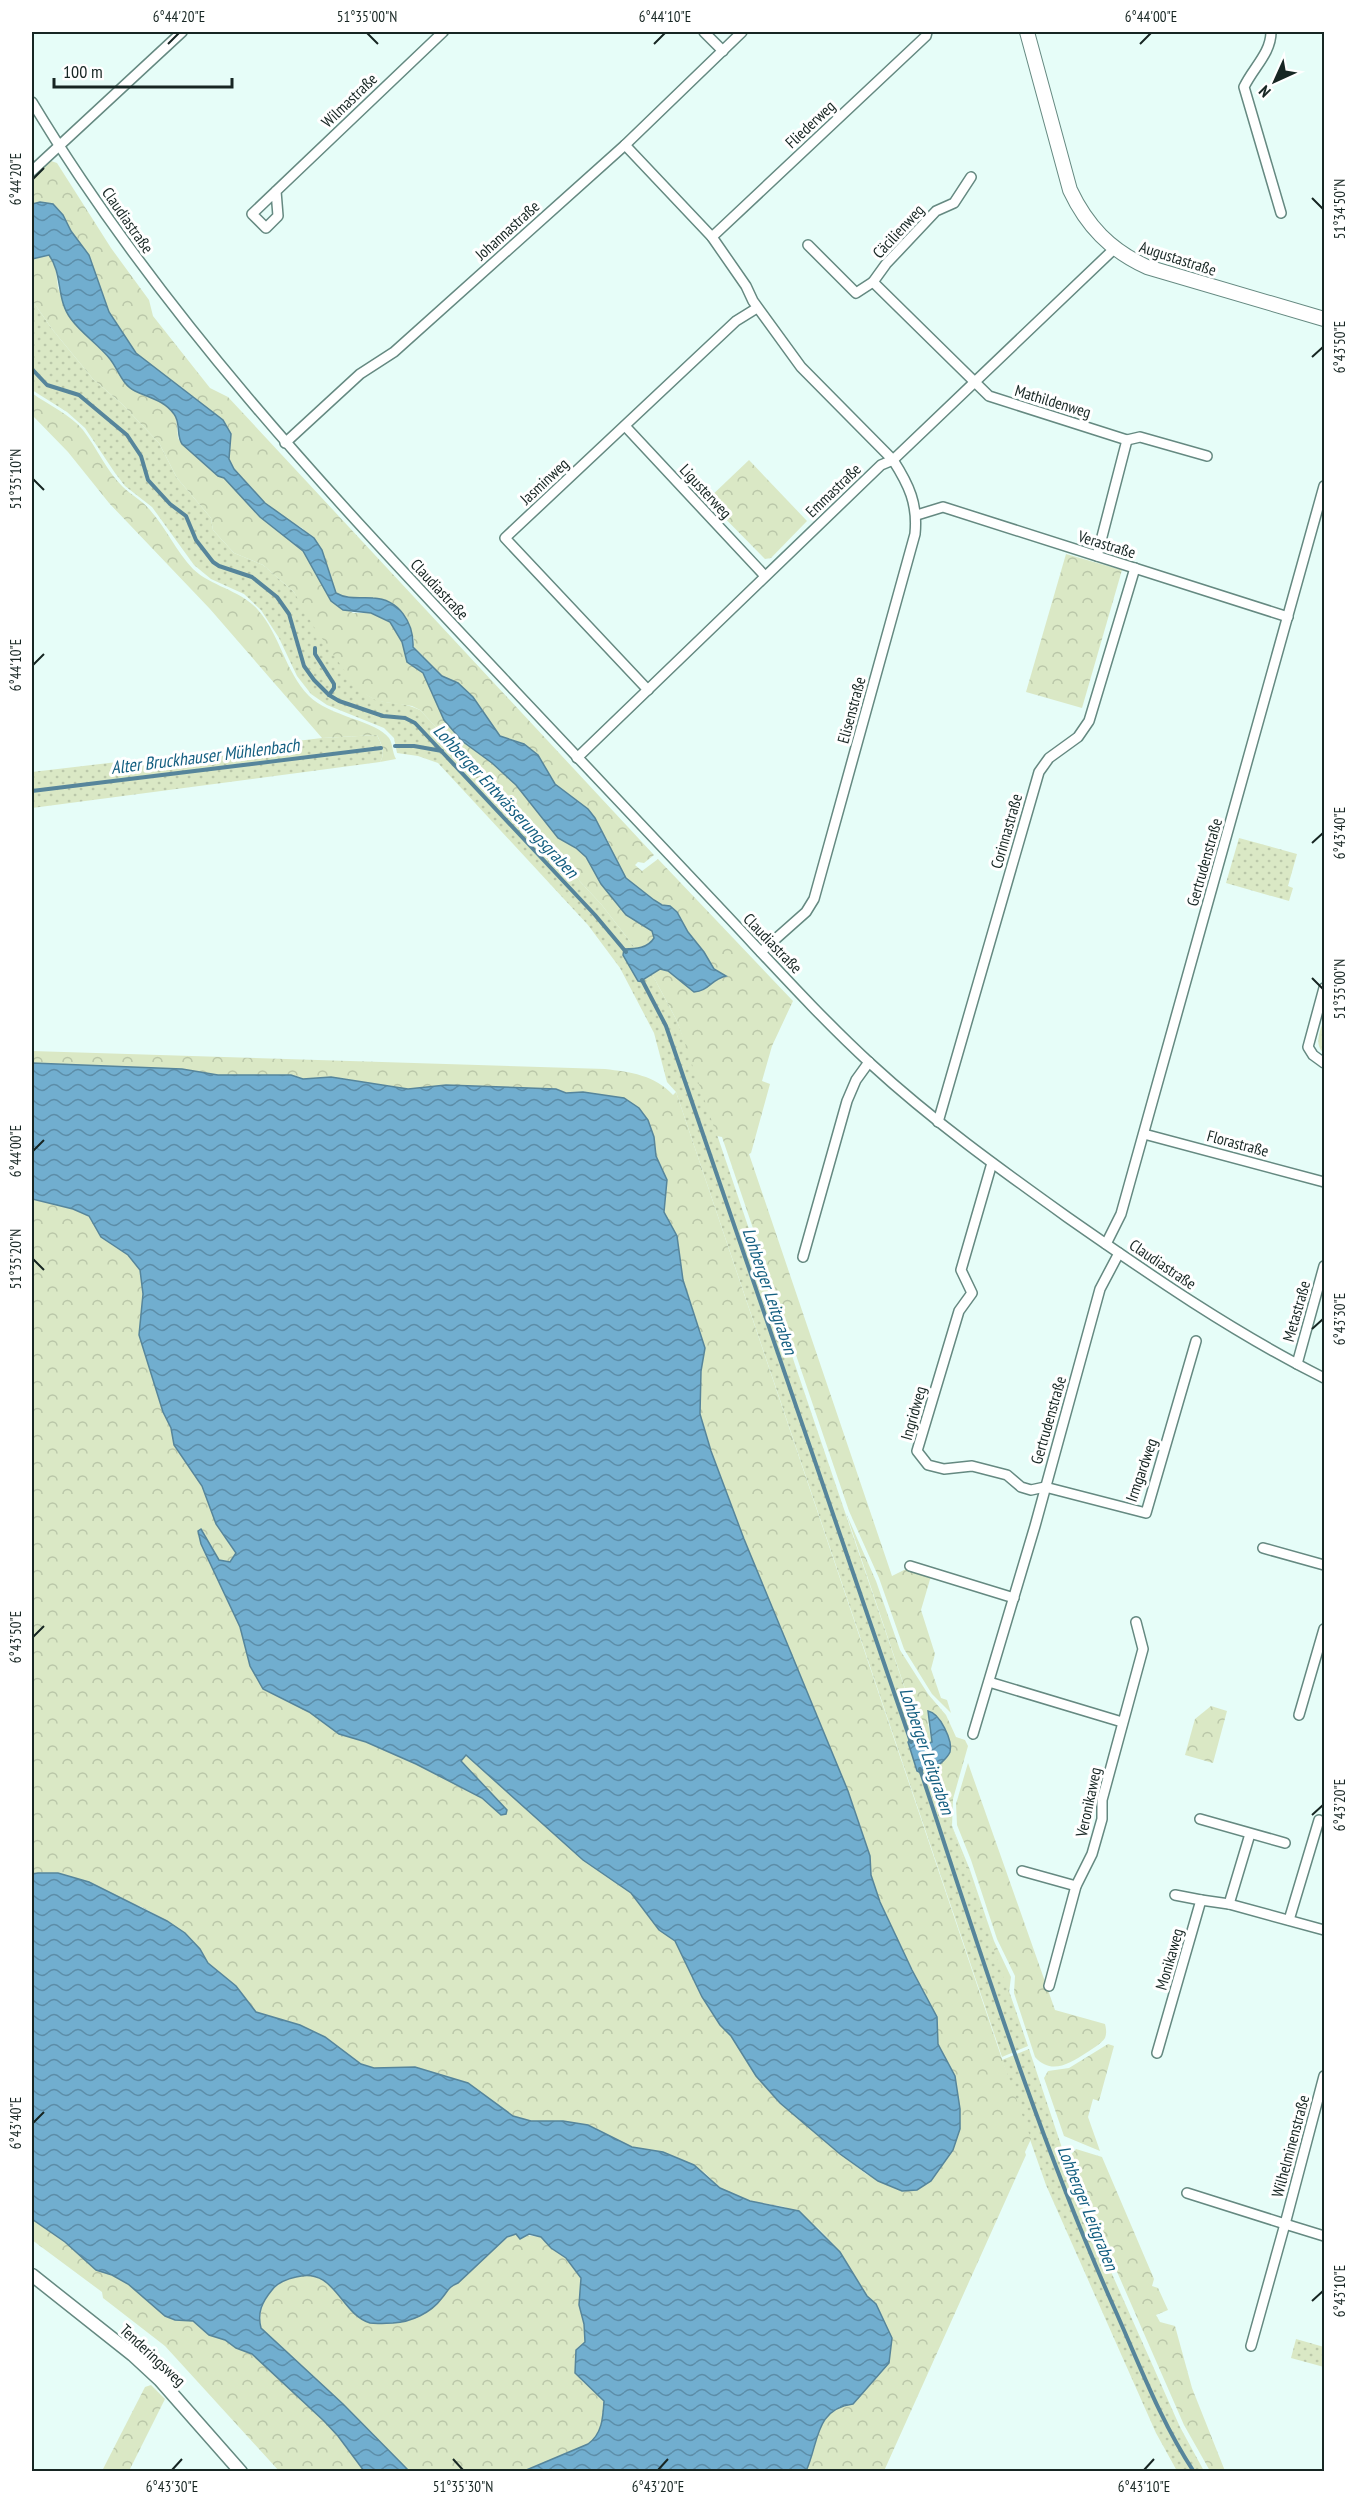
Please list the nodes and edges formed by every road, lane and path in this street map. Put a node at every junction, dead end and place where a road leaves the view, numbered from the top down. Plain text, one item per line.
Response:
1 (182, 32) edge
2 (443, 32) edge
3 (704, 32) edge
4 (742, 32) edge
5 (927, 32) edge
6 (1027, 32) edge
7 (1271, 32) edge
8 (723, 51) junction
9 (32, 102) edge
10 (625, 145) junction
11 (58, 146) junction
12 (32, 171) edge
13 (971, 177) dead end
14 (276, 191) dead end
15 (1281, 213) dead end
16 (712, 237) junction
17 (808, 245) dead end
18 (1114, 249) junction
19 (873, 282) junction
20 (757, 308) junction
21 (1324, 319) edge
22 (975, 383) junction
23 (625, 426) junction
24 (1127, 440) junction
25 (285, 443) junction
26 (1207, 456) dead end
27 (893, 460) junction
28 (1324, 486) edge
29 (1321, 513) edge
30 (917, 515) junction
31 (1096, 556) junction
32 (1135, 568) junction
33 (765, 576) junction
34 (1288, 617) junction
35 (648, 690) junction
36 (577, 758) junction
37 (761, 952) junction
38 (1324, 988) edge
39 (869, 1062) junction
40 (1324, 1063) edge
41 (938, 1122) junction
42 (1144, 1134) junction
43 (992, 1163) junction
44 (1324, 1182) edge
45 (1106, 1244) junction
46 (1119, 1253) junction
47 (803, 1257) dead end
48 (1324, 1266) edge
49 (1196, 1341) dead end
50 (1297, 1364) junction
51 (1324, 1378) edge
52 (1045, 1487) junction
53 (1263, 1548) dead end
54 (1324, 1565) edge
55 (910, 1566) dead end
56 (1014, 1598) junction
57 (1136, 1622) dead end
58 (1324, 1629) edge
59 (989, 1682) junction
60 (1299, 1715) dead end
61 (1122, 1722) junction
62 (973, 1734) dead end
63 (1200, 1819) dead end
64 (1319, 1820) dead end
65 (1250, 1834) junction
66 (1285, 1843) dead end
67 (1022, 1871) dead end
68 (1076, 1886) junction
69 (1175, 1895) dead end
70 (1202, 1900) junction
71 (1229, 1904) junction
72 (1289, 1920) junction
73 (1324, 1930) edge
74 (1049, 1986) dead end
75 (1157, 2053) dead end
76 (1324, 2076) edge
77 (1187, 2193) dead end
78 (1285, 2224) junction
79 (1324, 2236) edge
80 (32, 2275) edge
81 (1251, 2346) dead end
82 (241, 2472) edge

1 - 11 street
2 - 14 street, Wilmastraße
3 - 8 street
4 - 8 street, Johannastraße
5 - 16 street, Fliederweg
6 - 18 main road, Augustastraße
7 - 15 street
8 - 10 street, Johannastraße
9 - 11 street, Claudiastraße
10 - 16 street
10 - 25 street, Johannastraße
11 - 12 street
11 - 25 street, Claudiastraße
13 - 19 street, Cäcilienweg
16 - 20 street
17 - 19 street, Cäcilienweg
18 - 21 main road, Augustastraße
18 - 22 street, Emmastraße
19 - 22 street, Cäcilienweg
20 - 23 street, Jasminweg
20 - 27 street
22 - 24 street, Mathildenweg
22 - 27 street, Emmastraße
23 - 33 street, Ligusterweg
23 - 35 street, Jasminweg
24 - 26 street, Mathildenweg
24 - 31 street
25 - 36 street, Claudiastraße
27 - 30 street
27 - 33 street, Emmastraße
28 - 29 street, Gertrudenstraße
29 - 34 street, Gertrudenstraße
30 - 31 street, Verastraße
30 - 37 street, Elisenstraße
31 - 32 street, Verastraße
32 - 34 street, Verastraße
32 - 41 street, Corinnastraße
33 - 35 street, Emmastraße
34 - 42 street, Gertrudenstraße
35 - 36 street, Emmastraße
36 - 37 street, Claudiastraße
37 - 39 street, Claudiastraße
38 - 40 street
39 - 41 street, Claudiastraße
39 - 47 street
41 - 43 street, Claudiastraße
42 - 44 street, Florastraße
42 - 45 street, Gertrudenstraße
43 - 45 street, Claudiastraße
43 - 52 street, Ingridweg
45 - 46 street, Claudiastraße
46 - 50 street, Claudiastraße
46 - 52 street, Gertrudenstraße
48 - 50 street, Metastraße
49 - 52 street, Irmgardweg
50 - 51 street, Claudiastraße
52 - 56 street, Gertrudenstraße
53 - 54 street
55 - 56 street
56 - 59 street, Gertrudenstraße
57 - 61 street, Veronikaweg
58 - 60 street
59 - 61 street
59 - 62 street, Gertrudenstraße
61 - 68 street, Veronikaweg
63 - 65 street
64 - 72 street
65 - 66 street
65 - 71 street
67 - 68 street
68 - 74 street, Veronikaweg
69 - 70 street
70 - 71 street
70 - 75 street, Monikaweg
71 - 72 street
72 - 73 street
76 - 78 street, Wilhelminenstraße
77 - 78 street, Wilhelminenstraße
78 - 79 street, Wilhelminenstraße
78 - 81 street, Wilhelminenstraße
80 - 82 street, Tenderingsweg

